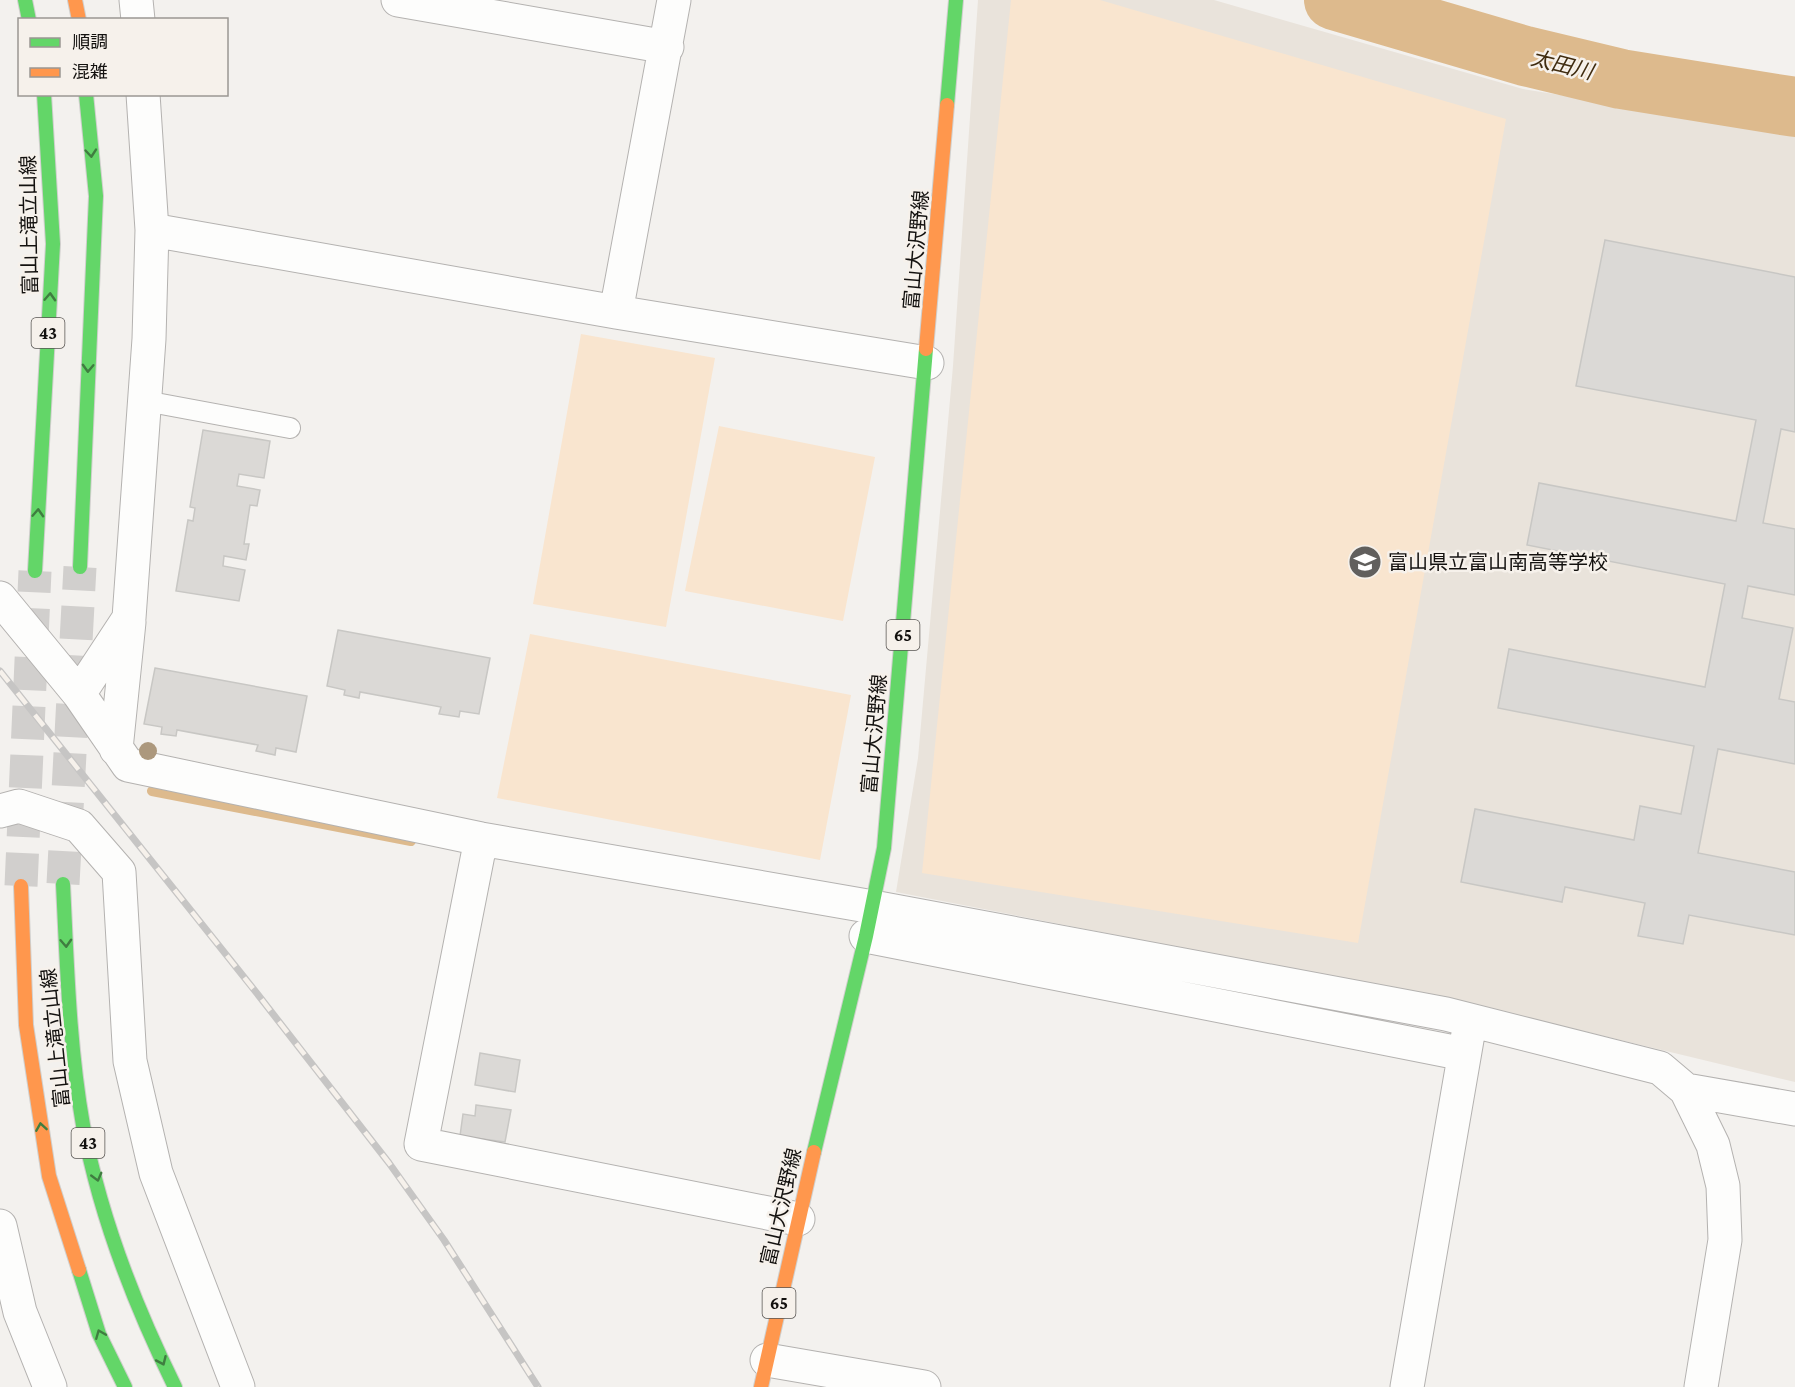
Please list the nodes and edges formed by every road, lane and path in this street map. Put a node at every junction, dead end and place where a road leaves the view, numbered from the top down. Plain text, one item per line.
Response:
1 (26, 0) edge
2 (75, 0) edge
3 (136, 0) edge
4 (398, 0) edge
5 (674, 0) edge
6 (956, 0) edge
7 (29, 18) edge
8 (79, 18) edge
9 (138, 18) edge
10 (667, 47) junction
11 (44, 96) edge
12 (86, 96) edge
13 (143, 96) edge
14 (152, 230) junction
15 (616, 312) junction
16 (927, 363) junction
17 (145, 401) junction
18 (290, 428) dead end
19 (80, 567) tunnel mouth
20 (35, 571) tunnel mouth
21 (0, 598) edge
22 (129, 618) junction
23 (79, 693) junction
24 (116, 749) junction
25 (0, 811) edge
26 (481, 839) junction
27 (63, 884) tunnel mouth
28 (21, 886) tunnel mouth
29 (870, 921) junction
30 (1471, 1021) junction
31 (1464, 1054) junction
32 (1686, 1090) junction
33 (1795, 1109) edge
34 (798, 1220) junction
35 (0, 1226) edge
36 (10, 1312) edge
37 (764, 1373) edge
38 (50, 1387) edge
39 (125, 1387) edge
40 (175, 1387) edge
41 (238, 1387) edge
42 (924, 1387) edge
43 (1407, 1387) edge
44 (1701, 1387) edge

1 - 7 main road
2 - 8 main road
3 - 9 street
4 - 10 street
5 - 10 street
6 - 16 main road, 富山大沢野線 / 65
10 - 15 street
20 -> 11 main road, 富山上滝立山線 / 43
12 -> 19 main road, 43
13 - 14 street
14 - 15 street
14 - 17 street
15 - 16 street
16 - 29 main road, 富山大沢野線 / 65
17 - 18 lane
17 - 22 street
21 - 23 street
22 - 23 street
22 - 24 street
23 - 24 street
24 - 26 street
25 - 41 street
26 - 29 street
26 - 34 street
27 -> 40 main road, 富山上滝立山線 / 43
39 -> 28 main road, 富山上滝立山線 / 43
29 - 30 street
29 - 31 street
29 - 34 main road, 富山大沢野線 / 65
30 - 31 street
30 - 32 street
31 - 43 street
32 - 33 street
32 - 44 street
34 - 37 main road, 富山大沢野線 / 65
35 - 36 street
36 - 38 street
37 - 42 street

